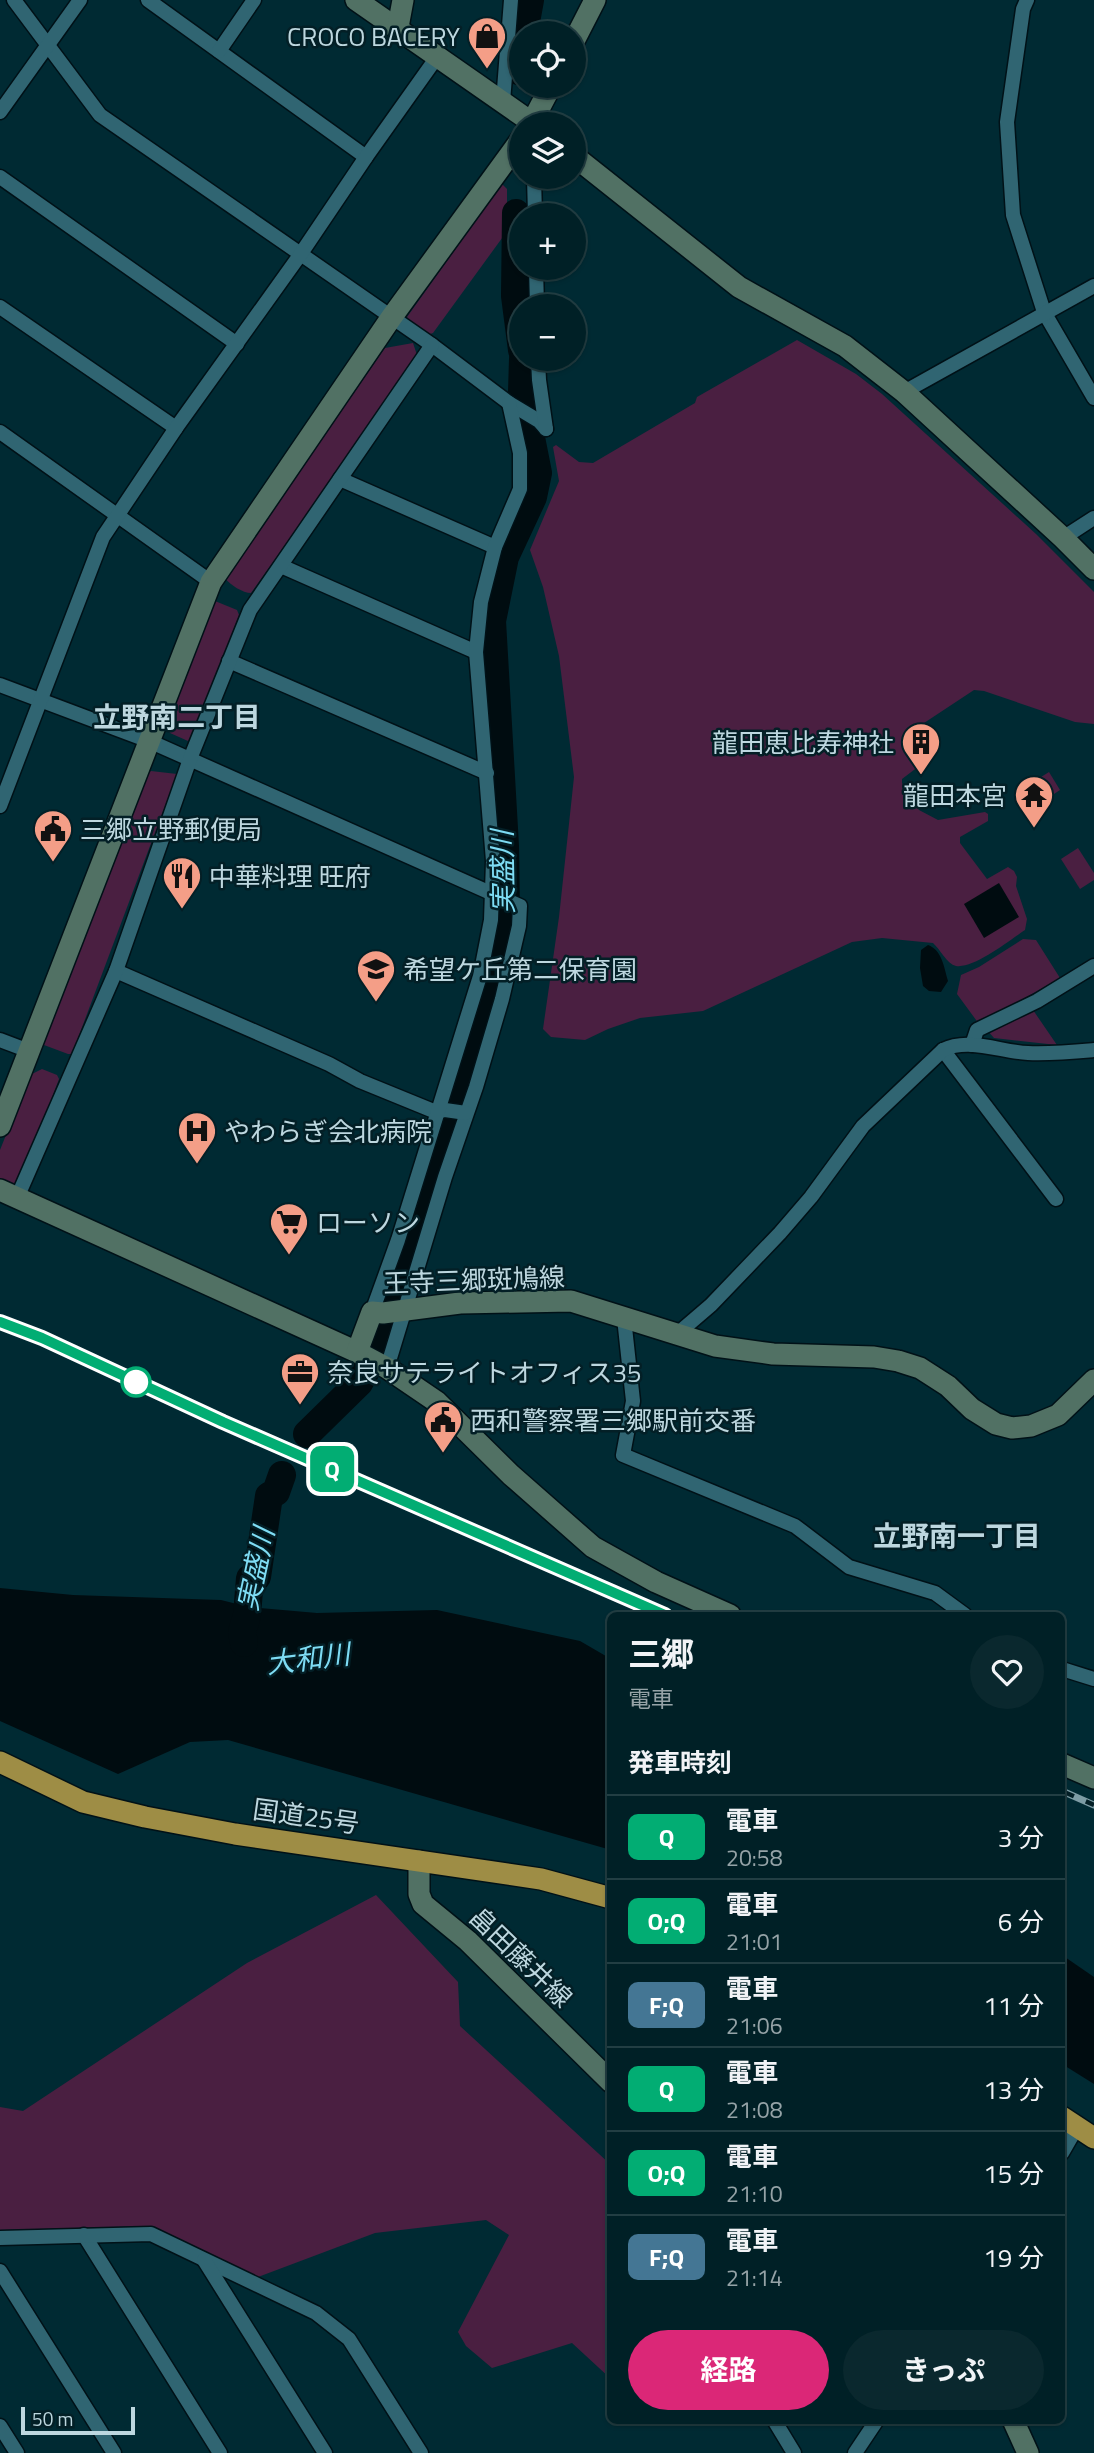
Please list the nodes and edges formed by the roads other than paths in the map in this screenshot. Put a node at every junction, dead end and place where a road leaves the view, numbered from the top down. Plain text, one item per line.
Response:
1 (15, 0) edge
2 (80, 0) edge
3 (148, 0) edge
4 (254, 0) edge
5 (356, 0) edge
6 (403, 0) edge
7 (511, 0) edge
8 (595, 0) edge
9 (1027, 0) edge
10 (584, 21) edge
11 (398, 27) junction
12 (49, 45) junction
13 (219, 51) junction
14 (436, 57) junction
15 (503, 102) junction
16 (0, 112) edge
17 (514, 112) edge
18 (509, 156) edge
19 (366, 157) junction
20 (586, 166) edge
21 (0, 177) edge
22 (300, 255) junction
23 (1094, 286) edge
24 (0, 307) edge
25 (1044, 312) junction
26 (391, 318) junction
27 (237, 344) junction
28 (432, 345) junction
29 (539, 371) edge
30 (904, 392) junction
31 (1094, 398) edge
32 (513, 406) junction
33 (176, 428) junction
34 (0, 432) edge
35 (340, 479) junction
36 (117, 515) junction
37 (1094, 519) edge
38 (1063, 537) junction
39 (495, 547) junction
40 (281, 566) junction
41 (1094, 569) edge
42 (211, 582) junction
43 (476, 652) junction
44 (229, 661) junction
45 (0, 685) edge
46 (41, 701) junction
47 (149, 741) junction
48 (190, 760) junction
49 (487, 773) junction
50 (0, 806) edge
51 (496, 897) junction
52 (1094, 965) edge
53 (116, 971) junction
54 (0, 1040) edge
55 (972, 1045) junction
56 (1094, 1049) edge
57 (943, 1050) junction
58 (29, 1051) junction
59 (441, 1111) junction
60 (466, 1113) junction
61 (0, 1126) edge
62 (8, 1194) edge
63 (1056, 1199) dead end
64 (390, 1311) junction
65 (624, 1318) junction
66 (676, 1335) junction
67 (372, 1360) junction
68 (1094, 1380) edge
69 (723, 1612) edge
70 (961, 1612) edge
71 (1065, 1670) edge
72 (1094, 1679) edge
73 (0, 1762) edge
74 (1065, 1765) edge
75 (1094, 1778) edge
76 (419, 1861) junction
77 (607, 1897) edge
78 (607, 2078) edge
79 (1078, 2127) edge
80 (1065, 2148) edge
81 (84, 2235) junction
82 (0, 2238) edge
83 (203, 2259) junction
84 (0, 2271) edge
85 (776, 2424) edge
86 (874, 2424) edge
87 (1015, 2424) edge
88 (0, 2426) edge
89 (17, 2453) edge
90 (114, 2453) edge
91 (220, 2453) edge
92 (325, 2453) edge
93 (421, 2453) edge
94 (794, 2453) edge
95 (855, 2453) edge
96 (1028, 2453) edge

1 - 12 street
2 - 12 street
3 - 13 street
4 - 13 street
5 - 11 street
6 - 11 street
7 - 15 street
8 - 10 street
9 - 25 street
11 - 14 street
12 - 16 street
12 - 22 street
13 - 19 street
14 - 15 street
14 - 19 street
15 - 17 street
18 - 26 street
19 - 22 street
20 - 30 street
21 - 27 street
22 - 26 street
22 - 27 street
23 - 25 street
24 - 33 street
25 - 30 street
25 - 31 street
26 - 28 street
26 - 42 street
27 - 33 street
28 - 32 street
28 - 35 street
29 - 32 street
30 - 38 street
32 - 39 street
33 - 36 street
34 - 36 street
35 - 39 street
35 - 40 street
36 - 42 street
36 - 46 street
37 - 38 street
38 - 41 street
39 - 43 street
40 - 43 street
40 - 44 street
42 - 47 street
43 - 49 street
44 - 48 street
44 - 49 street
45 - 46 street
46 - 47 street
46 - 50 street
47 - 48 street
47 - 58 street
48 - 51 street
48 - 53 street
49 - 51 street
51 - 59 street
51 - 60 street
52 - 55 street
53 - 59 street
53 - 62 street
54 - 58 street
55 - 56 street
55 - 57 street
57 - 63 street
57 - 66 street
58 - 61 street
59 - 60 street
59 - 64 street
60 - 64 street
62 - 67 street
64 - 65 street, 王寺三郷斑鳩線
64 - 67 street, 王寺三郷斑鳩線
64 - 67 street
65 - 66 street, 王寺三郷斑鳩線
65 - 70 street
66 - 68 street, 王寺三郷斑鳩線
67 - 69 street
71 - 72 street
73 - 76 highway, 国道25号
74 - 75 street
76 - 77 highway, 国道25号
76 - 78 street, 畠田藤井線
79 - 80 street
81 - 82 street
81 - 83 street
81 - 91 street
83 - 92 street
83 - 93 street
84 - 90 street
85 - 94 street
86 - 95 street
87 - 96 street
88 - 89 street

